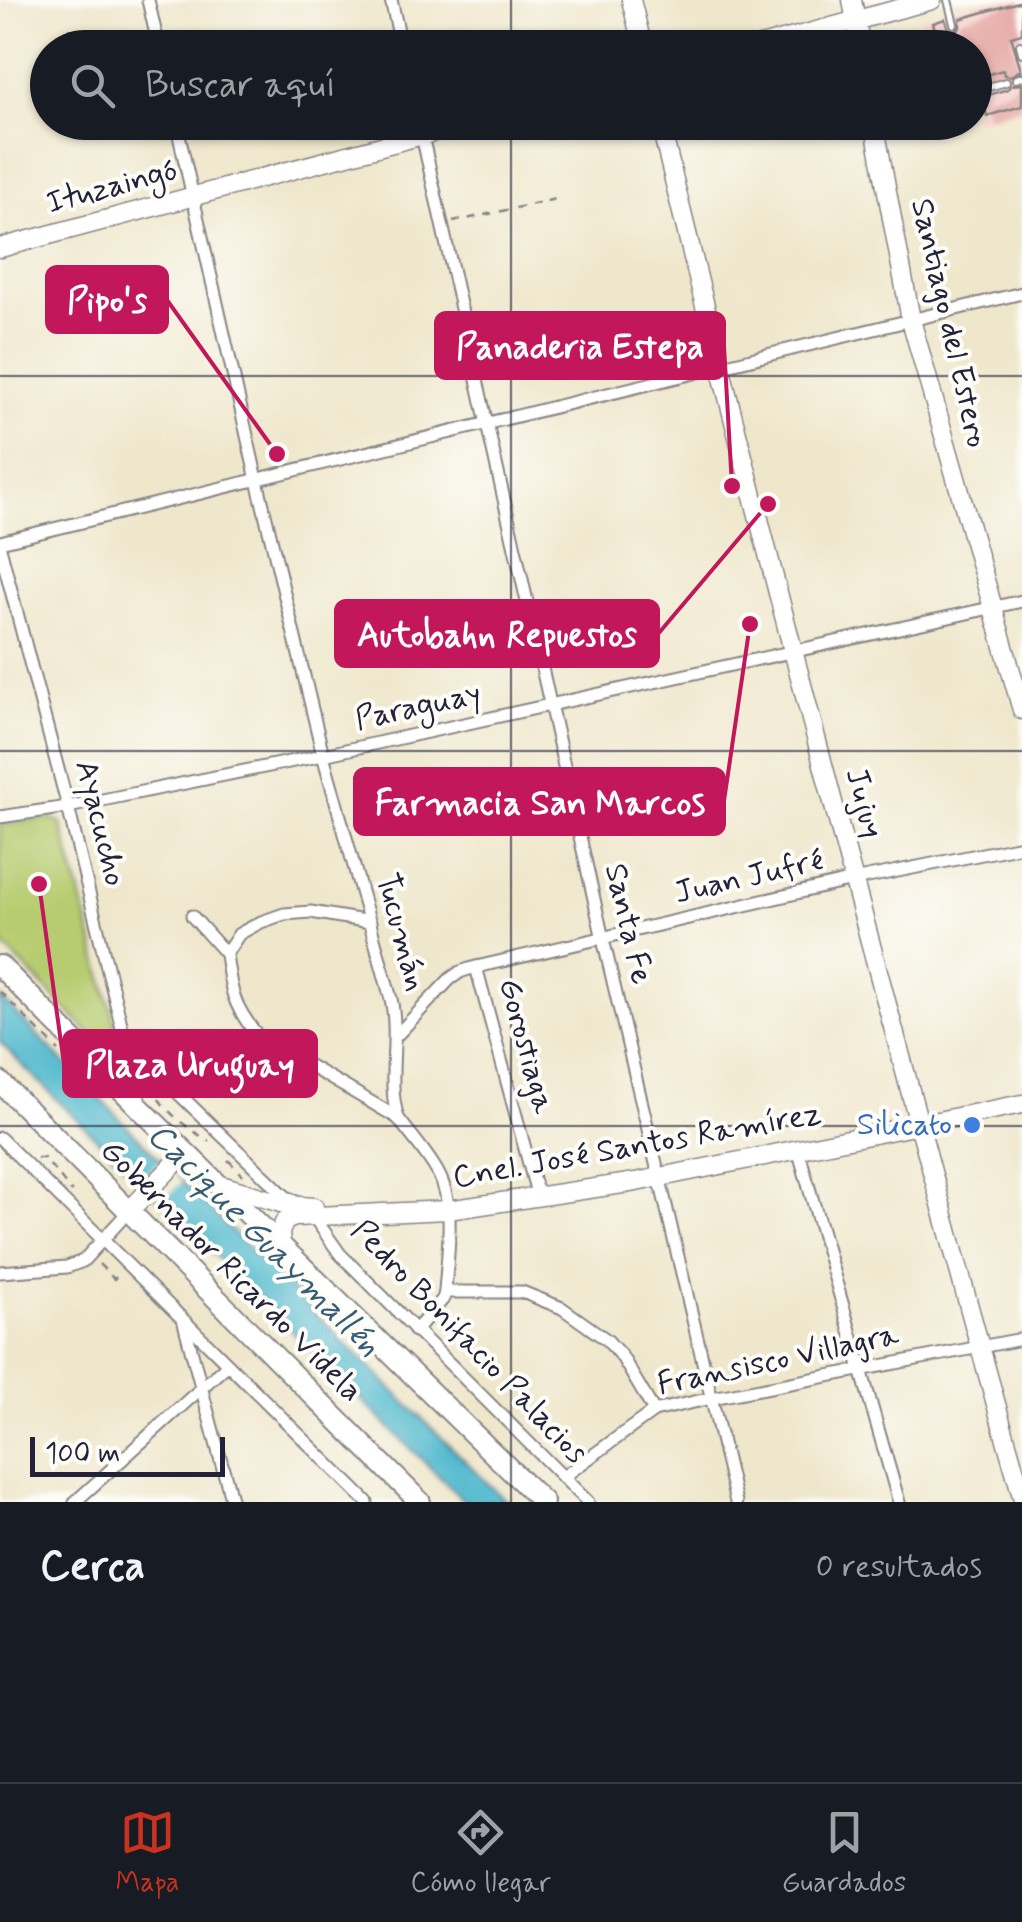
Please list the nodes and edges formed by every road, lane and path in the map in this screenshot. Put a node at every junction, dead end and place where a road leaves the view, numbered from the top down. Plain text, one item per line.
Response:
1 (148, 0) edge
2 (391, 0) edge
3 (631, 0) edge
4 (852, 0) edge
5 (932, 0) edge
6 (948, 0) edge
7 (856, 20) junction
8 (954, 24) dead end
9 (154, 30) edge
10 (398, 30) edge
11 (638, 30) edge
12 (819, 30) edge
13 (858, 30) edge
14 (1006, 82) dead end
15 (992, 86) edge
16 (180, 140) edge
17 (383, 140) edge
18 (423, 140) edge
19 (664, 140) edge
20 (877, 140) edge
21 (193, 196) junction
22 (556, 199) dead end
23 (442, 224) junction
24 (0, 248) edge
25 (1022, 293) edge
26 (911, 320) junction
27 (719, 367) junction
28 (486, 424) junction
29 (257, 480) junction
30 (0, 545) edge
31 (1022, 601) edge
32 (992, 607) junction
33 (792, 652) junction
34 (551, 707) junction
35 (1022, 710) edge
36 (323, 755) junction
37 (68, 806) junction
38 (0, 817) edge
39 (1022, 846) edge
40 (854, 880) junction
41 (192, 916) dead end
42 (370, 922) junction
43 (603, 938) junction
44 (226, 954) junction
45 (0, 966) edge
46 (476, 967) junction
47 (396, 1036) junction
48 (126, 1044) junction
49 (0, 1082) edge
50 (1022, 1104) edge
51 (143, 1111) junction
52 (398, 1118) junction
53 (918, 1124) junction
54 (0, 1138) edge
55 (798, 1149) junction
56 (185, 1153) junction
57 (660, 1178) junction
58 (218, 1184) junction
59 (538, 1197) junction
60 (448, 1210) junction
61 (130, 1211) junction
62 (309, 1212) junction
63 (103, 1240) junction
64 (281, 1246) junction
65 (0, 1272) edge
66 (445, 1292) junction
67 (184, 1321) junction
68 (415, 1331) junction
69 (1022, 1338) edge
70 (980, 1347) junction
71 (227, 1365) junction
72 (860, 1369) junction
73 (202, 1386) junction
74 (712, 1398) junction
75 (654, 1412) junction
76 (563, 1478) junction
77 (1022, 1496) edge
78 (75, 1502) edge
79 (232, 1502) edge
80 (368, 1502) edge
81 (420, 1502) edge
82 (543, 1502) edge
83 (588, 1502) edge
84 (736, 1502) edge
85 (899, 1502) edge

1 - 9 street
2 - 10 street
3 - 11 street
4 - 7 street
5 - 7 street
6 - 8 lane
7 - 12 street
7 - 13 street
14 - 15 lane
16 - 21 street, Tucumán
17 - 21 street, Ituzaingó
18 - 23 street, Santa Fe
19 - 27 street, Jujuy
20 - 26 street, Santiago del Estero
21 - 24 street, Ituzaingó
21 - 29 street, Tucumán
22 - 23 path
23 - 28 street, Santa Fe
25 - 26 street
26 - 27 street
26 - 32 street, Santiago del Estero
27 - 28 street
27 - 33 street, Jujuy
28 - 29 street
28 - 34 street, Santa Fe
29 - 30 street
29 - 36 street, Tucumán
30 - 37 street, Ayacucho
31 - 32 street, Paraguay
32 - 33 street, Paraguay
32 - 35 street, Santiago del Estero
33 - 34 street, Paraguay
33 - 40 street, Jujuy
34 - 36 street, Paraguay
34 - 43 street, Santa Fe
36 - 37 street, Paraguay
36 - 42 street, Tucumán
37 - 38 street, Paraguay
37 - 48 street, Ayacucho
39 - 40 street, Juan Jufré
40 - 43 street, Juan Jufré
40 - 53 street, Jujuy
41 - 44 street
42 - 44 street
42 - 47 street, Tucumán
43 - 46 street, Juan Jufré
43 - 57 street, Santa Fe
44 - 52 street
45 - 51 highway, Gobernador Ricardo Videla
46 - 47 street, Juan Jufré
46 - 59 street, Gorostiaga
47 - 52 street, Tucumán
48 - 51 street, Ayacucho
48 - 62 street, Pedro Bonifacio Palacios
49 - 61 highway, Gobernador Ricardo Videla
50 - 53 street, Cnel. José Santos Ramírez
51 - 56 highway, Gobernador Ricardo Videla
52 - 60 street
53 - 55 street, Cnel. José Santos Ramírez
53 - 70 street, Jujuy
54 - 63 street
55 - 57 street, Cnel. José Santos Ramírez
55 - 72 street
56 - 58 highway, Gobernador Ricardo Videla
56 - 61 street
57 - 59 street, Cnel. José Santos Ramírez
57 - 74 street, Santa Fe
58 - 62 street, Cnel. José Santos Ramírez
58 - 64 highway, Gobernador Ricardo Videla
59 - 60 street, Cnel. José Santos Ramírez
60 - 62 street, Cnel. José Santos Ramírez
60 - 66 street
61 - 63 street
61 - 81 highway, Gobernador Ricardo Videla
62 - 64 street
62 - 68 street, Pedro Bonifacio Palacios
63 - 65 street
63 - 67 street
64 - 82 highway, Gobernador Ricardo Videla
66 - 68 street
66 - 75 street
67 - 71 street
67 - 73 street
68 - 76 street, Pedro Bonifacio Palacios
69 - 70 street, Fransisco Villagra
70 - 72 street, Fransisco Villagra
70 - 77 street, Jujuy
71 - 73 street
71 - 80 street
72 - 74 street, Fransisco Villagra
72 - 85 street
73 - 78 street
73 - 79 street
74 - 75 street, Fransisco Villagra
74 - 84 street, Santa Fe
75 - 76 street, Fransisco Villagra
76 - 83 street, Pedro Bonifacio Palacios

